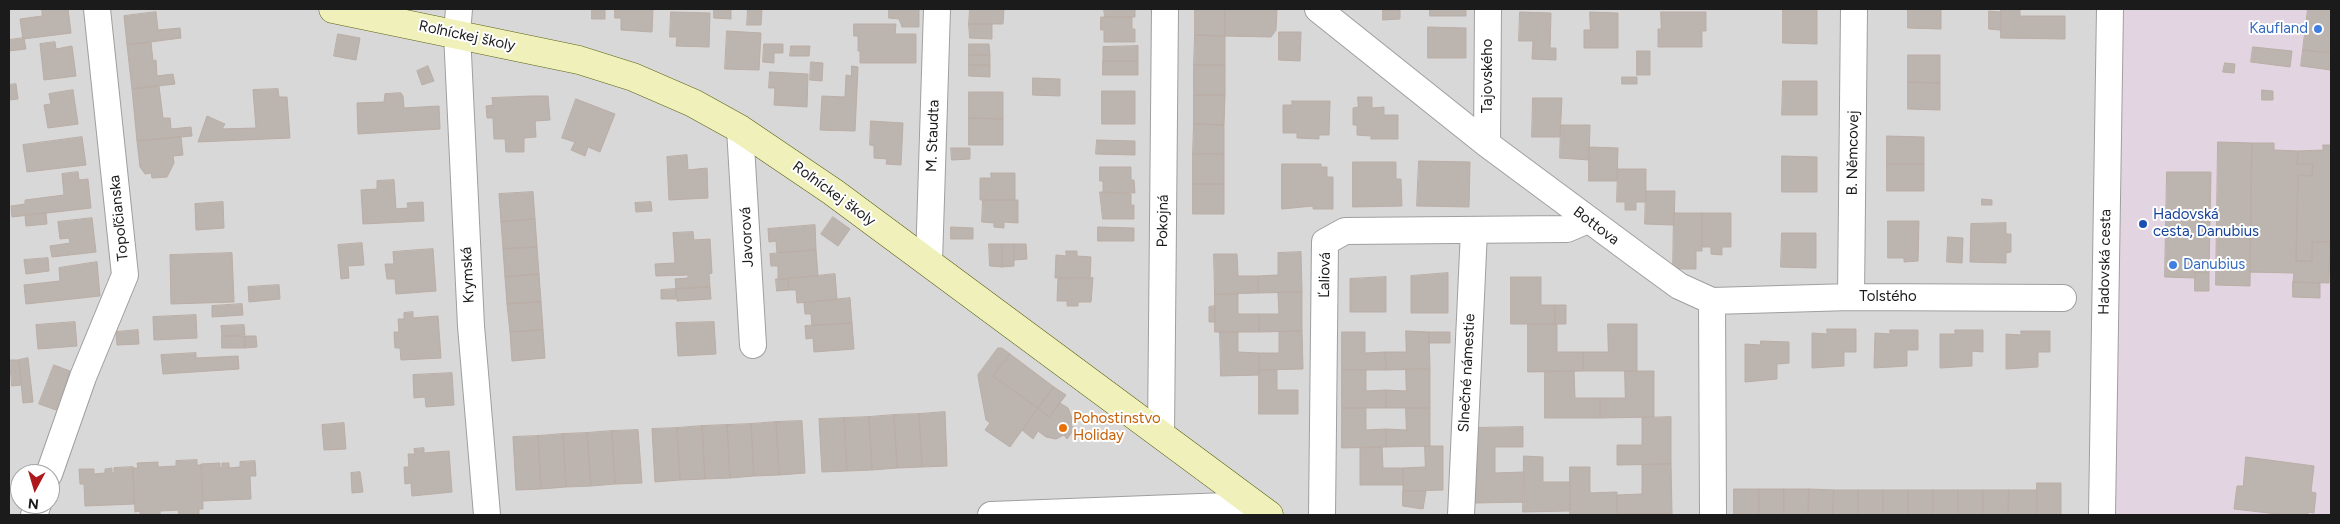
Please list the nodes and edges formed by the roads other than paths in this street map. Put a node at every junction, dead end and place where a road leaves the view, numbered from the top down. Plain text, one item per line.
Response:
1 (97, 9) edge
2 (334, 9) edge
3 (937, 9) edge
4 (1165, 9) edge
5 (1318, 9) edge
6 (1488, 9) edge
7 (1854, 9) edge
8 (2110, 9) edge
9 (458, 21) edge
10 (740, 129) junction
11 (1487, 144) junction
12 (1588, 220) junction
13 (1474, 230) junction
14 (929, 262) junction
15 (1851, 297) junction
16 (2063, 298) dead end
17 (1712, 301) junction
18 (753, 345) dead end
19 (1161, 434) junction
20 (53, 464) edge
21 (1261, 510) edge
22 (486, 515) edge
23 (991, 515) edge
24 (1322, 515) edge
25 (1460, 515) edge
26 (1714, 515) edge
27 (2102, 515) edge

1 - 20 street, Topoľčianska
2 - 9 main road, Roľníckej školy
3 - 14 street, M. Staudta
4 - 19 street, Pokojná
5 - 11 street, Bottova
6 - 11 street, Tajovského
7 - 15 street, B. Němcovej
8 - 27 street, Hadovská cesta
9 - 10 main road, Roľníckej školy
9 - 22 street, Krymská
10 - 14 main road, Roľníckej školy
10 - 18 street, Javorová
11 - 12 street, Bottova
12 - 13 street, Ľaliová
12 - 17 street, Bottova
13 - 24 street, Ľaliová
13 - 25 street, Slnečné námestie
14 - 19 main road, Roľníckej školy
15 - 16 street, Tolstého
15 - 17 street, Tolstého
17 - 26 street
19 - 21 main road, Roľníckej školy
21 - 23 street

